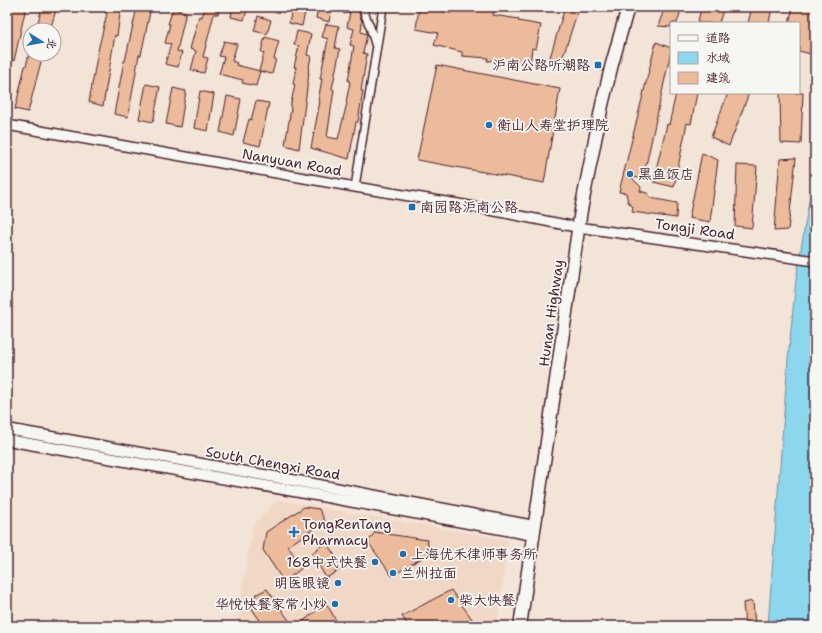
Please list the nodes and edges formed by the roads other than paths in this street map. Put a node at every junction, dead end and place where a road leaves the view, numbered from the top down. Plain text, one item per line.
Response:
1 (362, 7) edge
2 (383, 7) edge
3 (620, 7) edge
4 (628, 7) edge
5 (376, 49) junction
6 (7, 125) edge
7 (355, 187) junction
8 (575, 226) junction
9 (815, 261) edge
10 (7, 429) edge
11 (7, 440) edge
12 (530, 530) junction
13 (512, 626) edge
14 (520, 626) edge

1 - 5 street
2 - 5 street
3 - 8 main road, Hunan Highway
4 - 8 main road, Hunan Highway
5 - 7 street
6 - 7 street, Nanyuan Road
7 - 8 street, Nanyuan Road
8 - 9 street, Tongji Road
8 - 12 main road, Hunan Highway
10 - 12 main road, South Chengxi Road
11 - 12 main road, South Chengxi Road
12 - 13 main road, Hunan Highway
12 - 14 main road, Hunan Highway

